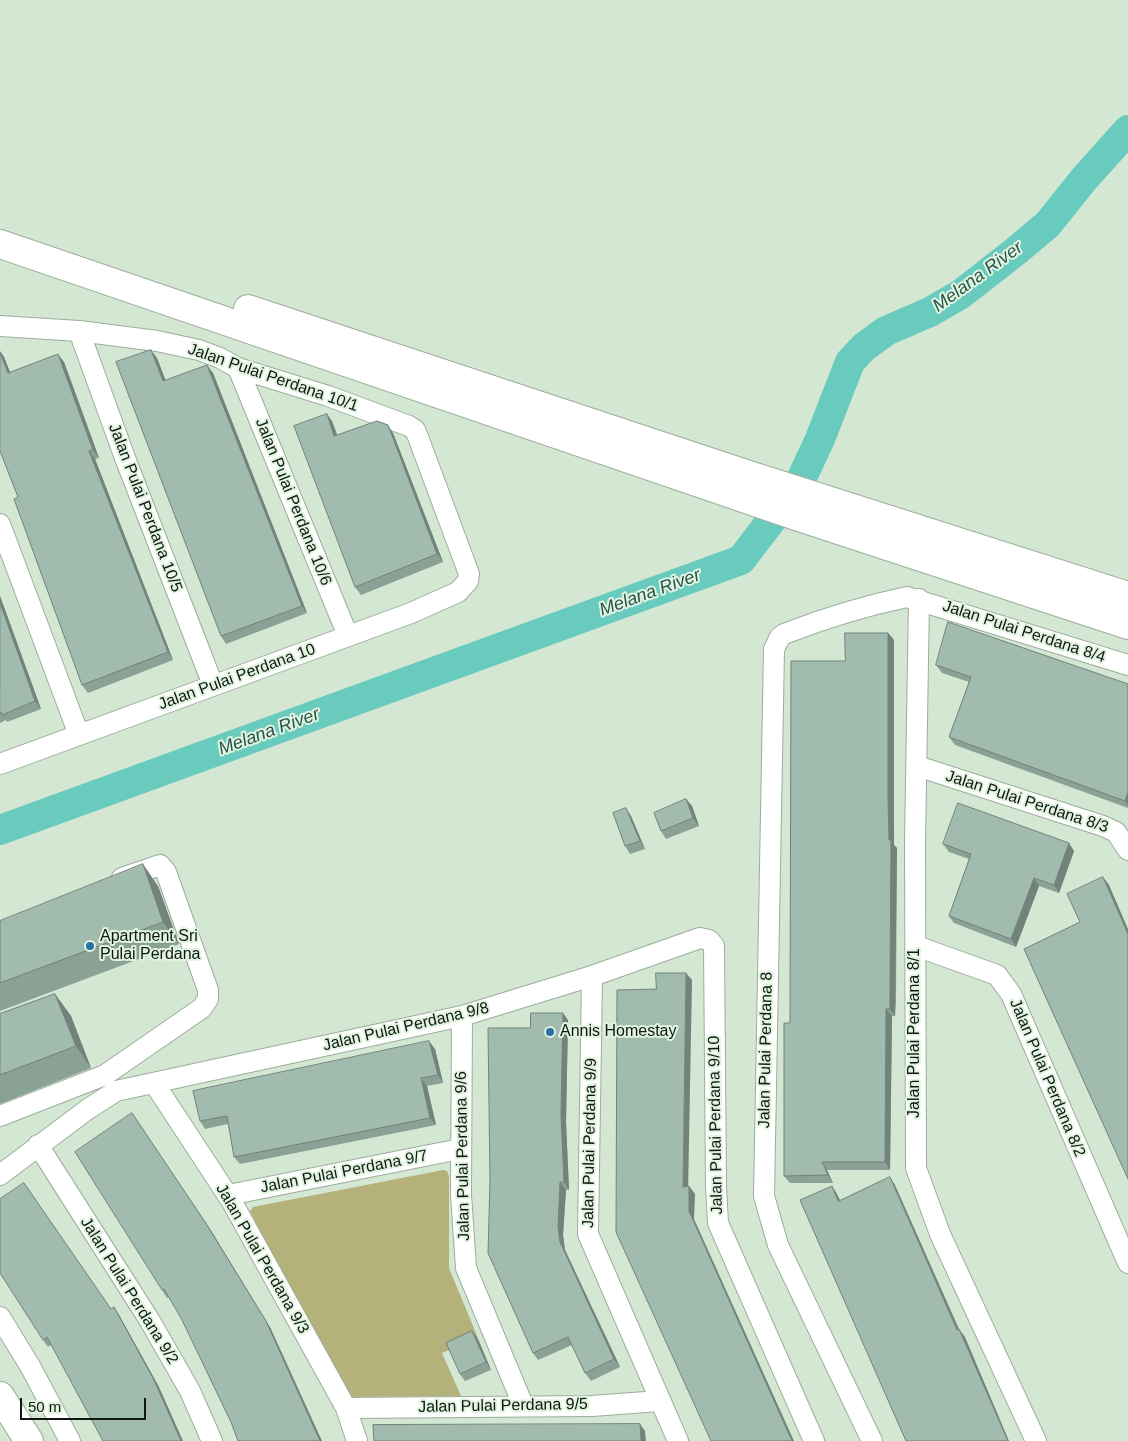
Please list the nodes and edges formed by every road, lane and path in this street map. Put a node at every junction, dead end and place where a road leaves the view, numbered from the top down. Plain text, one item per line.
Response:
1 (0, 226) edge
2 (0, 244) edge
3 (0, 326) edge
4 (79, 331) junction
5 (238, 368) junction
6 (743, 486) junction
7 (804, 506) junction
8 (0, 524) edge
9 (468, 582) joint
10 (1128, 596) edge
11 (919, 599) junction
12 (1128, 625) edge
13 (348, 636) junction
14 (780, 637) joint
15 (1128, 665) edge
16 (213, 685) junction
17 (79, 735) junction
18 (0, 764) edge
19 (916, 766) junction
20 (1128, 850) edge
21 (107, 884) edge
22 (709, 940) joint
23 (916, 946) junction
24 (592, 976) junction
25 (462, 1016) junction
26 (110, 1083) junction
27 (154, 1083) junction
28 (0, 1116) edge
29 (38, 1145) junction
30 (460, 1149) junction
31 (0, 1175) edge
32 (228, 1195) junction
33 (1128, 1263) edge
34 (0, 1316) edge
35 (0, 1396) edge
36 (659, 1401) junction
37 (523, 1405) junction
38 (346, 1408) junction
39 (29, 1441) edge
40 (70, 1441) edge
41 (212, 1441) edge
42 (357, 1441) edge
43 (678, 1441) edge
44 (814, 1441) edge
45 (872, 1441) edge
46 (1036, 1441) edge

1 - 6 street
2 - 6 street
3 - 4 street, Jalan Pulai Perdana 10/1
4 - 5 street, Jalan Pulai Perdana 10/1
4 - 16 street, Jalan Pulai Perdana 10/5
5 - 9 street, Jalan Pulai Perdana 10/1
5 - 13 street, Jalan Pulai Perdana 10/6
6 - 7 street
7 - 10 street
7 - 12 street
8 - 17 street
9 - 13 street, Jalan Pulai Perdana 10
11 - 14 street, Jalan Pulai Perdana 8/4
11 - 15 street, Jalan Pulai Perdana 8/4
11 - 19 street, Jalan Pulai Perdana 8/1
13 - 16 street, Jalan Pulai Perdana 10
14 - 45 street, Jalan Pulai Perdana 8
16 - 17 street, Jalan Pulai Perdana 10
17 - 18 street, Jalan Pulai Perdana 10
19 - 20 street, Jalan Pulai Perdana 8/3
19 - 23 street, Jalan Pulai Perdana 8/1
21 - 26 street
22 - 24 street, Jalan Pulai Perdana 9/8
22 - 44 street, Jalan Pulai Perdana 9/10
23 - 33 street, Jalan Pulai Perdana 8/2
23 - 46 street, Jalan Pulai Perdana 8/1
24 - 25 street, Jalan Pulai Perdana 9/8
24 - 36 street, Jalan Pulai Perdana 9/9
25 - 27 street, Jalan Pulai Perdana 9/8
25 - 30 street, Jalan Pulai Perdana 9/6
26 - 27 street, Jalan Pulai Perdana 9/8
26 - 28 street
26 - 29 street
27 - 32 street, Jalan Pulai Perdana 9/3
29 - 31 street
29 - 41 street, Jalan Pulai Perdana 9/2
30 - 32 street, Jalan Pulai Perdana 9/7
30 - 37 street, Jalan Pulai Perdana 9/6
32 - 38 street, Jalan Pulai Perdana 9/3
34 - 40 street
35 - 39 street
36 - 37 street, Jalan Pulai Perdana 9/5
36 - 43 street, Jalan Pulai Perdana 9/9
37 - 38 street, Jalan Pulai Perdana 9/5
38 - 42 street, Jalan Pulai Perdana 9/3

